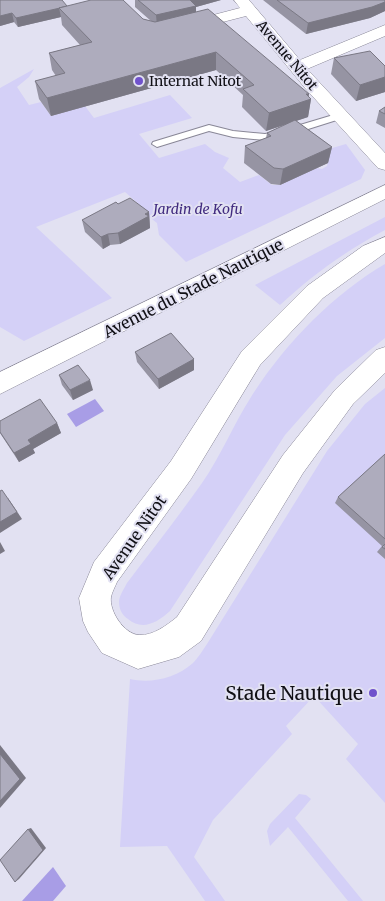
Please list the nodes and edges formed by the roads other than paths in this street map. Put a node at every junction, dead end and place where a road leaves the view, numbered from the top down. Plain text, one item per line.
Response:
1 (244, 3) edge
2 (170, 30) edge
3 (385, 30) edge
4 (297, 67) junction
5 (340, 116) junction
6 (157, 144) dead end
7 (385, 164) edge
8 (385, 191) edge
9 (385, 244) edge
10 (385, 357) edge
11 (0, 384) edge

1 - 2 street, Avenue Nitot
1 - 4 street, Avenue Nitot
3 - 4 street
4 - 5 street, Avenue Nitot
5 - 6 lane
5 - 7 street, Avenue Nitot
8 - 11 street, Avenue du Stade Nautique
9 - 10 street, Avenue Nitot

